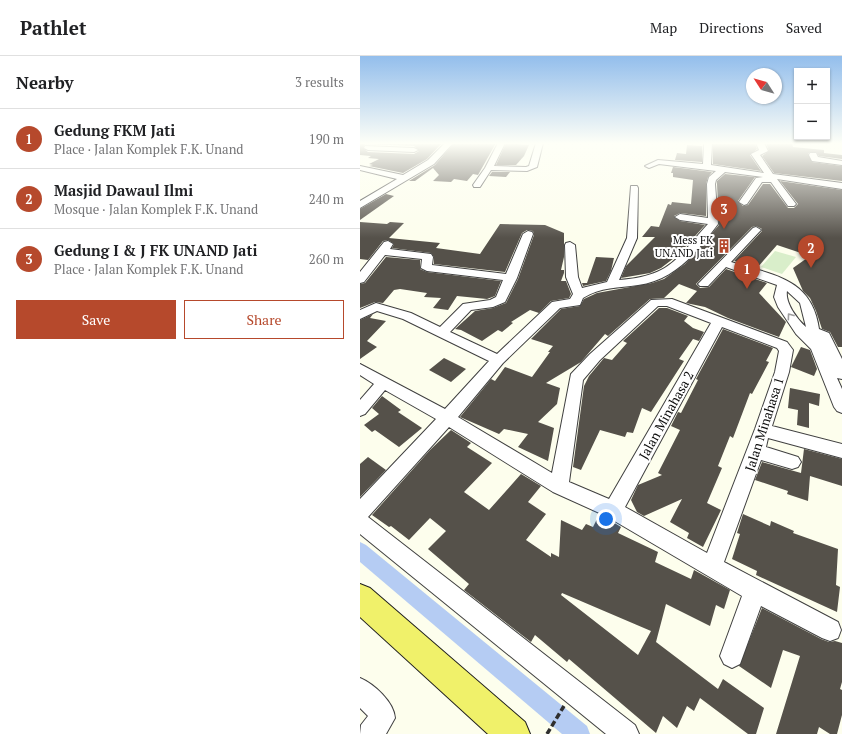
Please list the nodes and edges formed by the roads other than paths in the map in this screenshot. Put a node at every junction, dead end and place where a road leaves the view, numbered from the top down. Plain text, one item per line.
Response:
1 (391, 175) edge
2 (410, 175) edge
3 (484, 175) edge
4 (716, 175) edge
5 (751, 175) edge
6 (770, 175) edge
7 (812, 175) edge
8 (405, 178) junction
9 (772, 178) junction
10 (814, 182) junction
11 (477, 184) dead end
12 (842, 186) edge
13 (634, 188) dead end
14 (744, 202) dead end
15 (791, 204) dead end
16 (360, 205) edge
17 (680, 217) dead end
18 (713, 222) junction
19 (756, 230) dead end
20 (528, 234) dead end
21 (570, 245) dead end
22 (724, 263) junction
23 (511, 278) junction
24 (360, 280) edge
25 (704, 284) dead end
26 (783, 284) junction
27 (611, 286) junction
28 (579, 294) junction
29 (360, 315) edge
30 (720, 320) junction
31 (442, 332) junction
32 (809, 335) junction
33 (498, 360) junction
34 (360, 369) edge
35 (838, 379) edge
36 (383, 383) junction
37 (842, 408) edge
38 (360, 410) edge
39 (447, 418) junction
40 (763, 430) junction
41 (756, 451) junction
42 (842, 451) edge
43 (792, 462) dead end
44 (559, 486) junction
45 (613, 510) junction
46 (360, 512) edge
47 (360, 522) edge
48 (712, 567) junction
49 (754, 591) junction
50 (360, 598) edge
51 (830, 630) dead end
52 (732, 656) dead end
53 (360, 690) edge
54 (370, 734) edge
55 (513, 734) edge
56 (626, 734) edge

1 - 8 street
2 - 8 street
3 - 11 street
4 - 18 street
5 - 9 street
6 - 9 street
7 - 10 street
8 - 16 street
9 - 10 street
9 - 14 street
9 - 15 street
10 - 12 street
13 - 27 street
17 - 18 street
18 - 27 street
19 - 22 street
20 - 23 street
21 - 28 street
22 - 25 street
22 - 26 street
23 - 24 street
23 - 31 street
32 -> 26 street
26 - 32 street
27 - 28 street
28 - 33 street
29 - 31 street
30 - 40 street, Jalan Minahasa 1
30 - 44 street
30 - 45 street, Jalan Minahasa 2
31 - 33 street
32 - 35 street
33 - 39 street
34 - 36 street
35 - 37 street
36 - 38 street
36 - 39 street
39 - 44 street
39 - 46 street
40 - 41 street, Jalan Minahasa 1
40 - 42 street
41 - 43 street
41 - 48 street, Jalan Minahasa 1
44 - 45 street
45 - 48 street
47 - 56 street
48 - 49 street
49 - 51 street
49 - 52 street
50 - 55 main road
53 - 54 street

